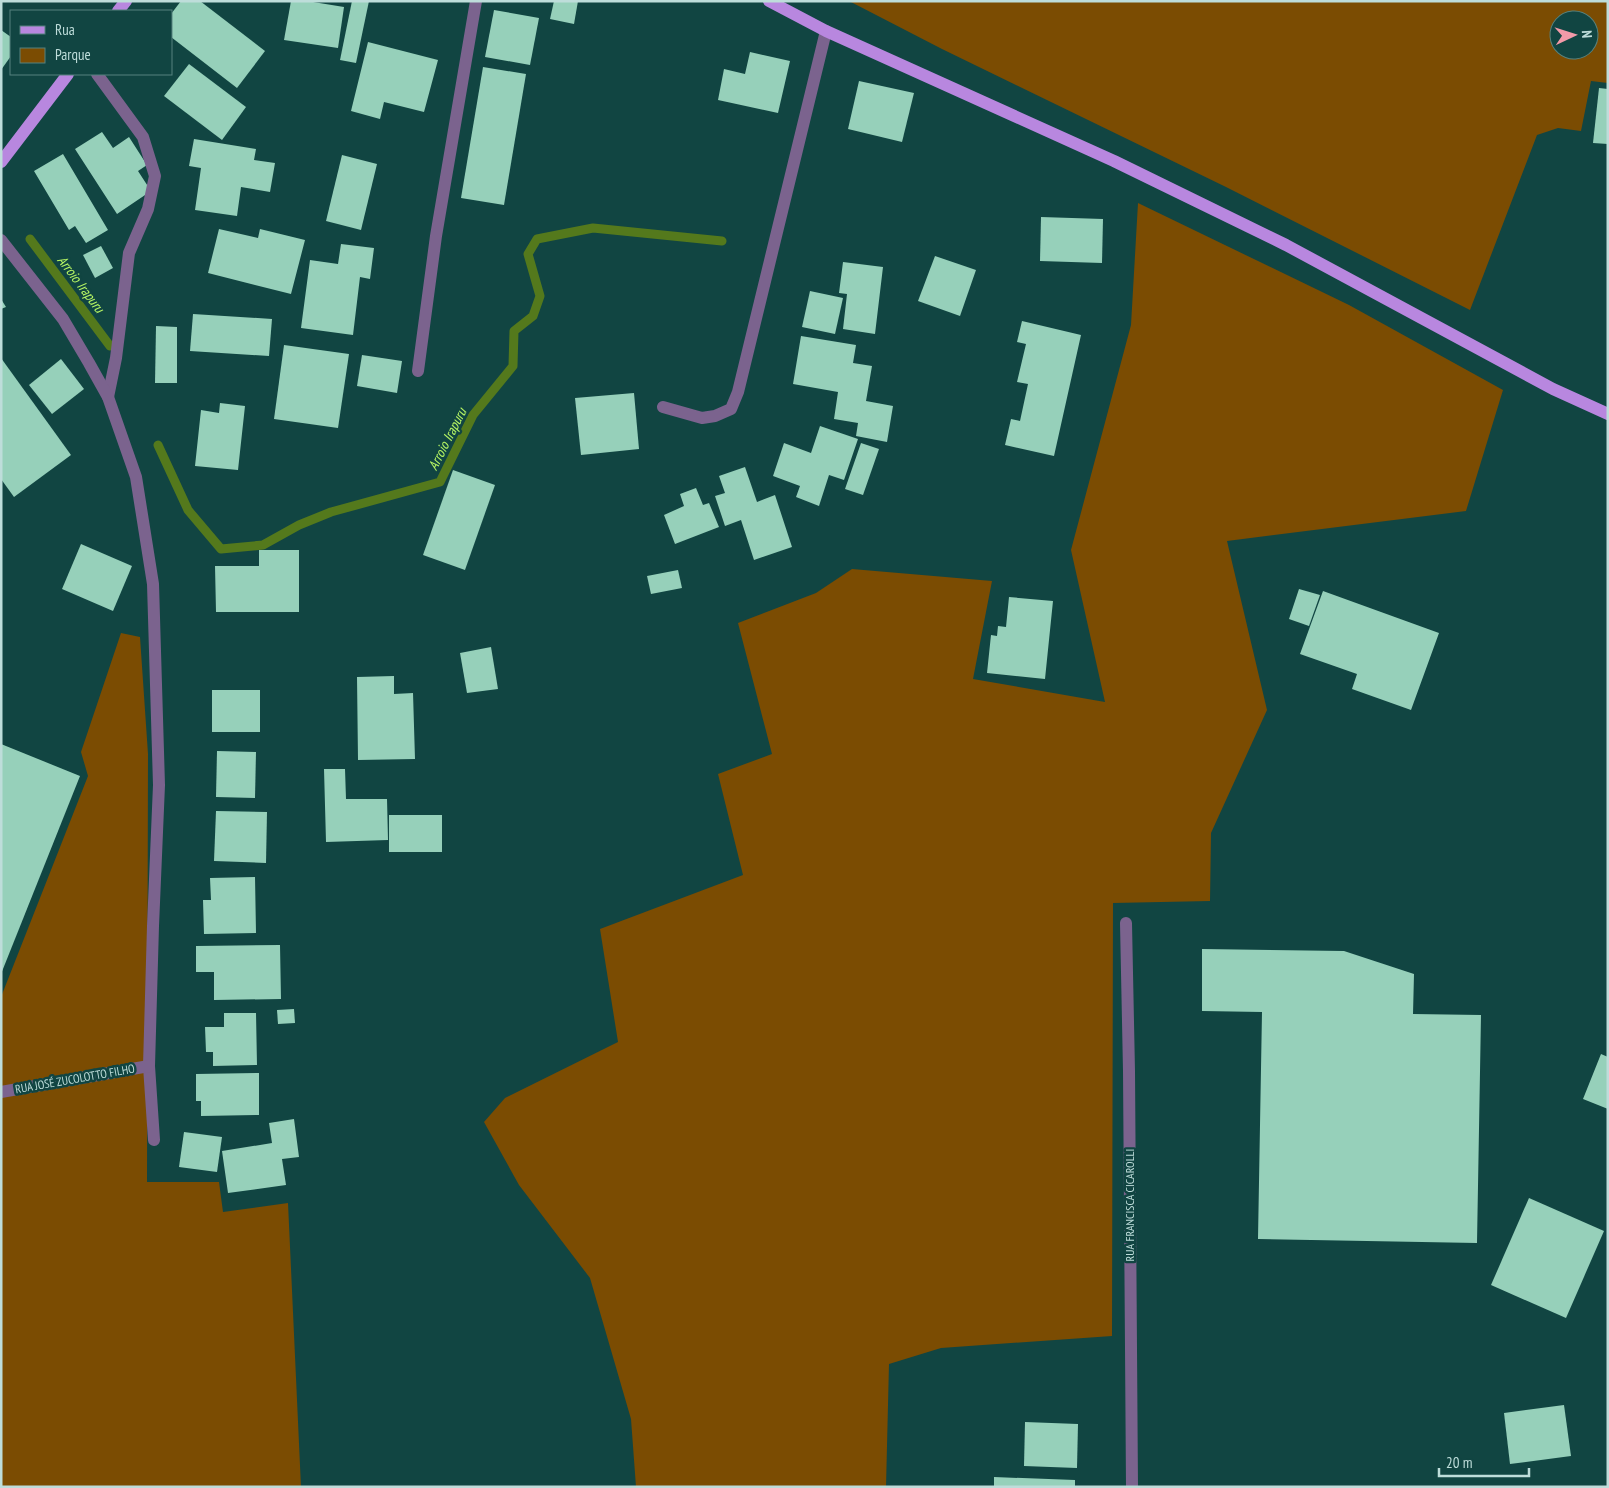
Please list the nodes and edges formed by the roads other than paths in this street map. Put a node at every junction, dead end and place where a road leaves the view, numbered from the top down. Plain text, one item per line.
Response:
1 (476, 1) edge
2 (769, 1) edge
3 (826, 31) junction
4 (67, 75) edge
5 (98, 75) edge
6 (1, 162) edge
7 (1, 240) edge
8 (418, 371) dead end
9 (108, 397) junction
10 (664, 407) dead end
11 (1608, 414) edge
12 (1126, 923) dead end
13 (150, 1066) junction
14 (1, 1092) edge
15 (154, 1140) dead end
16 (1132, 1487) edge

1 - 8 street
2 - 3 main road
3 - 10 street
3 - 11 main road
4 - 6 main road
5 - 9 street
7 - 9 street
9 - 13 street
12 - 16 street, RUA FRANCISCA CICAROLLI
13 - 14 street, RUA JOSÉ ZUCOLOTTO FILHO
13 - 15 street

